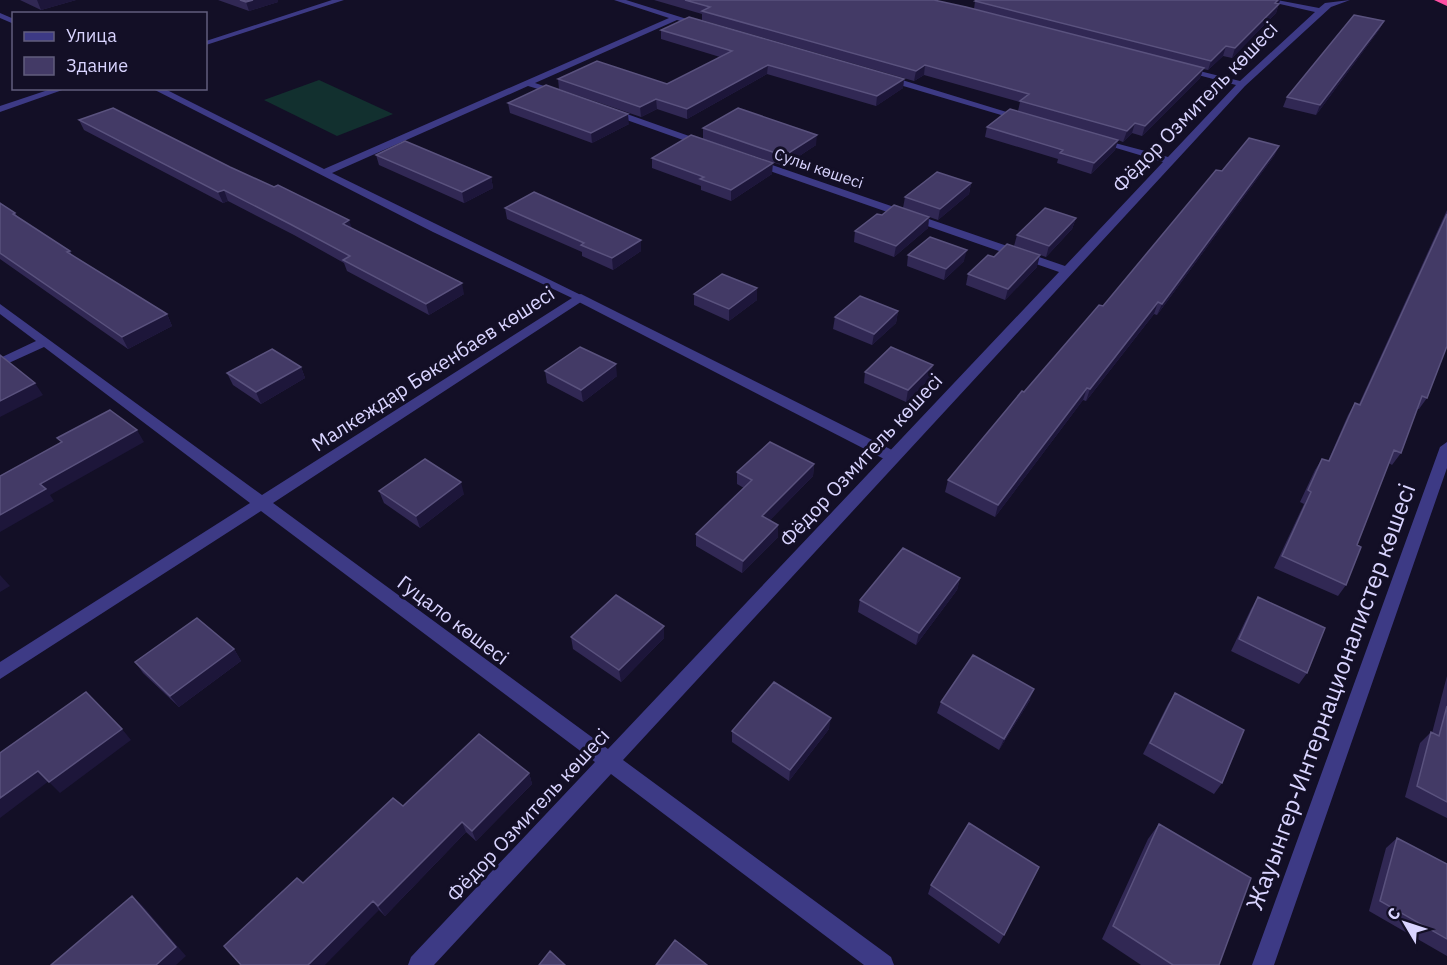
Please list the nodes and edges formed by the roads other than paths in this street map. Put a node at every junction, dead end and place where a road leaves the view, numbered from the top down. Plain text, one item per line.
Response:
1 (308, 0) edge
2 (340, 0) edge
3 (618, 0) edge
4 (1266, 0) edge
5 (1346, 0) edge
6 (1438, 0) edge
7 (1447, 3) edge
8 (324, 6) junction
9 (1320, 11) junction
10 (677, 17) junction
11 (711, 27) edge
12 (207, 44) edge
13 (1172, 66) edge
14 (872, 74) edge
15 (528, 83) junction
16 (1242, 84) junction
17 (58, 90) edge
18 (159, 90) edge
19 (573, 98) edge
20 (595, 106) edge
21 (0, 109) edge
22 (1032, 121) edge
23 (1089, 138) edge
24 (719, 149) edge
25 (741, 157) edge
26 (1169, 161) junction
27 (323, 173) junction
28 (1067, 271) junction
29 (580, 298) junction
30 (0, 308) edge
31 (45, 342) junction
32 (0, 363) edge
33 (1447, 447) edge
34 (893, 457) junction
35 (262, 505) junction
36 (0, 671) edge
37 (607, 761) junction
38 (419, 965) edge
39 (883, 965) edge
40 (1263, 965) edge

1 - 8 street
2 - 8 street
3 - 10 street
4 - 9 street
5 - 9 street, Фёдор Озмитель көшесі
6 - 7 highway
8 - 12 street
9 - 16 street, Фёдор Озмитель көшесі
10 - 11 street
10 - 15 street
13 - 16 street
14 - 22 street
15 - 19 street
15 - 27 street
16 - 26 street, Фёдор Озмитель көшесі
17 - 21 street
18 - 27 street, Малкеждар Бөкенбаев көшесі
20 - 24 street
23 - 26 street
25 - 28 street, Сулы көшесі
26 - 28 street, Фёдор Озмитель көшесі
27 - 29 street, Малкеждар Бөкенбаев көшесі
28 - 34 street, Фёдор Озмитель көшесі
29 - 34 street
29 - 35 street, Малкеждар Бөкенбаев көшесі
30 - 31 street, Гуцало көшесі
31 - 32 street
31 - 35 street, Гуцало көшесі
33 - 40 street, Жауынгер-Интернационалистер көшесі
34 - 37 street, Фёдор Озмитель көшесі
35 - 36 street, Малкеждар Бөкенбаев көшесі
35 - 37 street, Гуцало көшесі
37 - 38 street, Фёдор Озмитель көшесі
37 - 39 street, Гуцало көшесі

